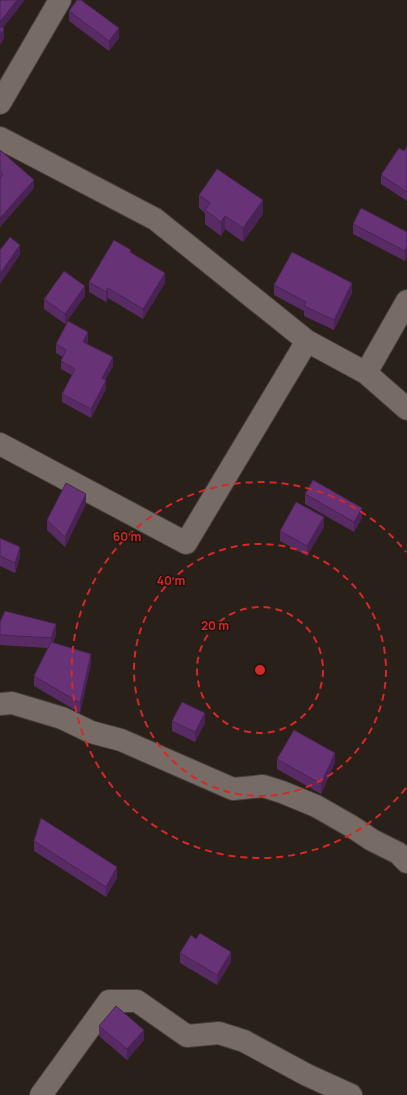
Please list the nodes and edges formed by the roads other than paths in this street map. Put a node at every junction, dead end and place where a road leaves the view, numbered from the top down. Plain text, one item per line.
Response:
1 (60, 0) edge
2 (0, 103) edge
3 (0, 138) edge
4 (407, 301) edge
5 (307, 341) junction
6 (366, 373) junction
7 (407, 409) edge
8 (0, 444) edge
9 (0, 704) edge
10 (407, 862) edge
11 (41, 1095) edge
12 (351, 1095) edge

1 - 2 street
3 - 5 street
4 - 6 street
5 - 6 street
5 - 8 street
6 - 7 street
9 - 10 street
11 - 12 street

